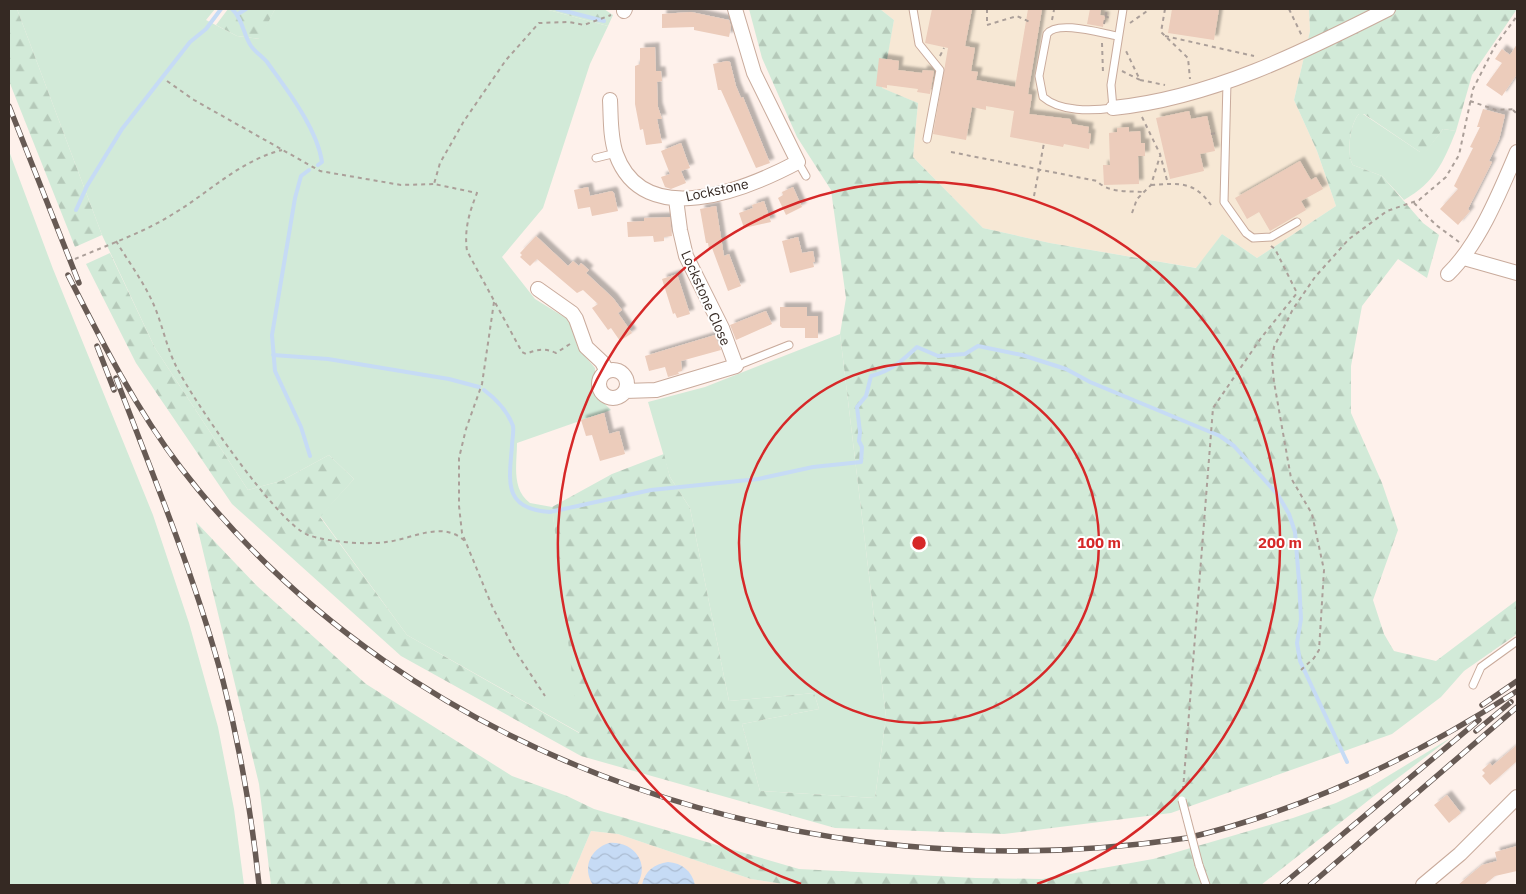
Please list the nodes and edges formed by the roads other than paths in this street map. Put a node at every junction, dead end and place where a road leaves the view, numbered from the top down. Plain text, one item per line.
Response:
1 (735, 9) edge
2 (913, 9) edge
3 (1123, 9) edge
4 (1388, 9) edge
5 (1117, 36) junction
6 (1227, 82) junction
7 (610, 100) dead end
8 (1113, 108) junction
9 (927, 139) dead end
10 (1517, 152) edge
11 (616, 153) junction
12 (596, 158) dead end
13 (798, 162) junction
14 (806, 176) dead end
15 (676, 199) junction
16 (1297, 222) dead end
17 (1466, 254) junction
18 (1517, 273) edge
19 (1448, 274) dead end
20 (538, 289) dead end
21 (789, 345) dead end
22 (736, 366) junction
23 (607, 371) junction
24 (626, 391) junction
25 (1517, 640) edge
26 (1474, 686) dead end
27 (1182, 800) road end
28 (1515, 805) edge
29 (1206, 885) edge
30 (1423, 885) edge

1 - 13 street
2 - 9 lane
3 - 5 lane
4 - 6 street
5 - 8 lane
5 - 8 lane
6 - 8 street
6 - 16 lane
7 - 11 street, Lockstone
10 - 17 street
11 - 12 lane
11 - 15 street, Lockstone
13 - 14 lane
13 - 15 street, Lockstone
15 - 22 street, Lockstone Close
17 - 18 street
17 - 19 street
20 - 23 street
21 - 22 lane
22 - 24 street
23 - 24 street
23 - 24 street
25 - 26 lane
27 - 29 lane, bridge
28 - 30 street

